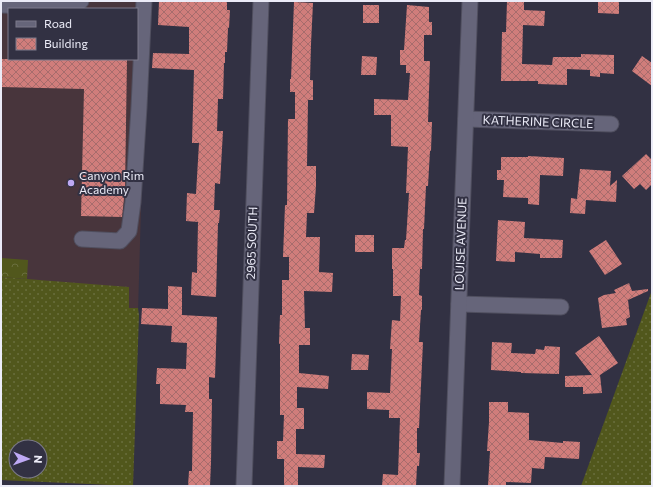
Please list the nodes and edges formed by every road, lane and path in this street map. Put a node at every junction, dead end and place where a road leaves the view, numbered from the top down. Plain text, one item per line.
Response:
1 (81, 1) edge
2 (144, 1) edge
3 (261, 1) edge
4 (470, 1) edge
5 (1, 5) edge
6 (466, 119) junction
7 (611, 124) dead end
8 (82, 239) dead end
9 (459, 304) junction
10 (560, 307) dead end
11 (244, 486) edge
12 (452, 486) edge

1 - 5 street
2 - 8 street
3 - 11 street, 2965 SOUTH
4 - 6 street, LOUISE AVENUE
6 - 7 street, KATHERINE CIRCLE
6 - 9 street, LOUISE AVENUE
9 - 10 street
9 - 12 street, LOUISE AVENUE

